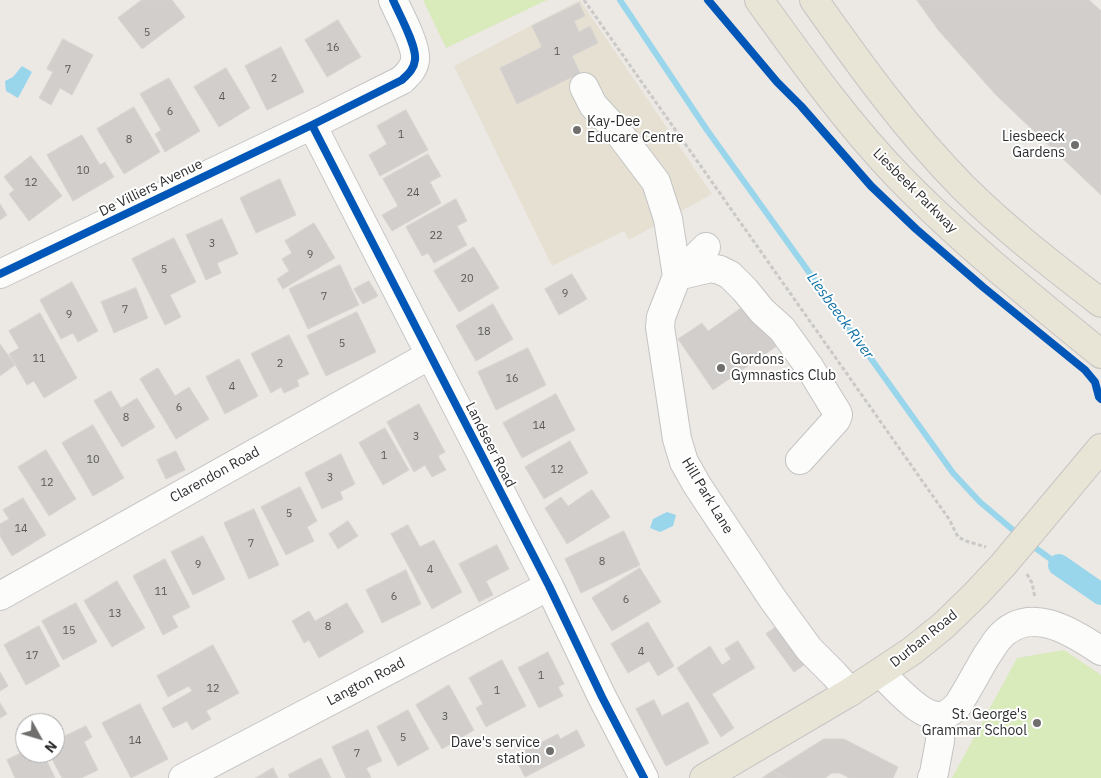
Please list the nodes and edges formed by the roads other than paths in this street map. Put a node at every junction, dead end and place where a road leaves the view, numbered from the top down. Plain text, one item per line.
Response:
1 (393, 0) edge
2 (759, 0) edge
3 (814, 0) edge
4 (584, 87) dead end
5 (312, 125) junction
6 (706, 247) dead end
7 (0, 274) edge
8 (677, 276) junction
9 (1101, 303) edge
10 (1101, 354) edge
11 (430, 355) junction
12 (1101, 448) edge
13 (800, 460) dead end
14 (549, 586) junction
15 (0, 596) edge
16 (1101, 651) edge
17 (881, 673) junction
18 (850, 692) junction
19 (939, 716) junction
20 (183, 778) edge
21 (644, 778) edge
22 (704, 778) edge
23 (932, 778) edge

1 - 5 street, De Villiers Avenue
2 - 10 main road, Liesbeek Parkway
3 - 9 main road
4 - 8 street
5 - 7 street, De Villiers Avenue
5 - 11 street, Landseer Road
6 - 8 street, Hill Park Lane
8 - 13 street
8 - 18 street, Hill Park Lane
11 - 14 street, Landseer Road
11 - 15 street, Clarendon Road
12 - 17 main road, Durban Road
14 - 20 street, Langton Road
14 - 21 street, Landseer Road
16 - 19 street
17 - 18 main road, Durban Road
17 - 19 street
18 - 22 main road, Durban Road
19 - 23 street

